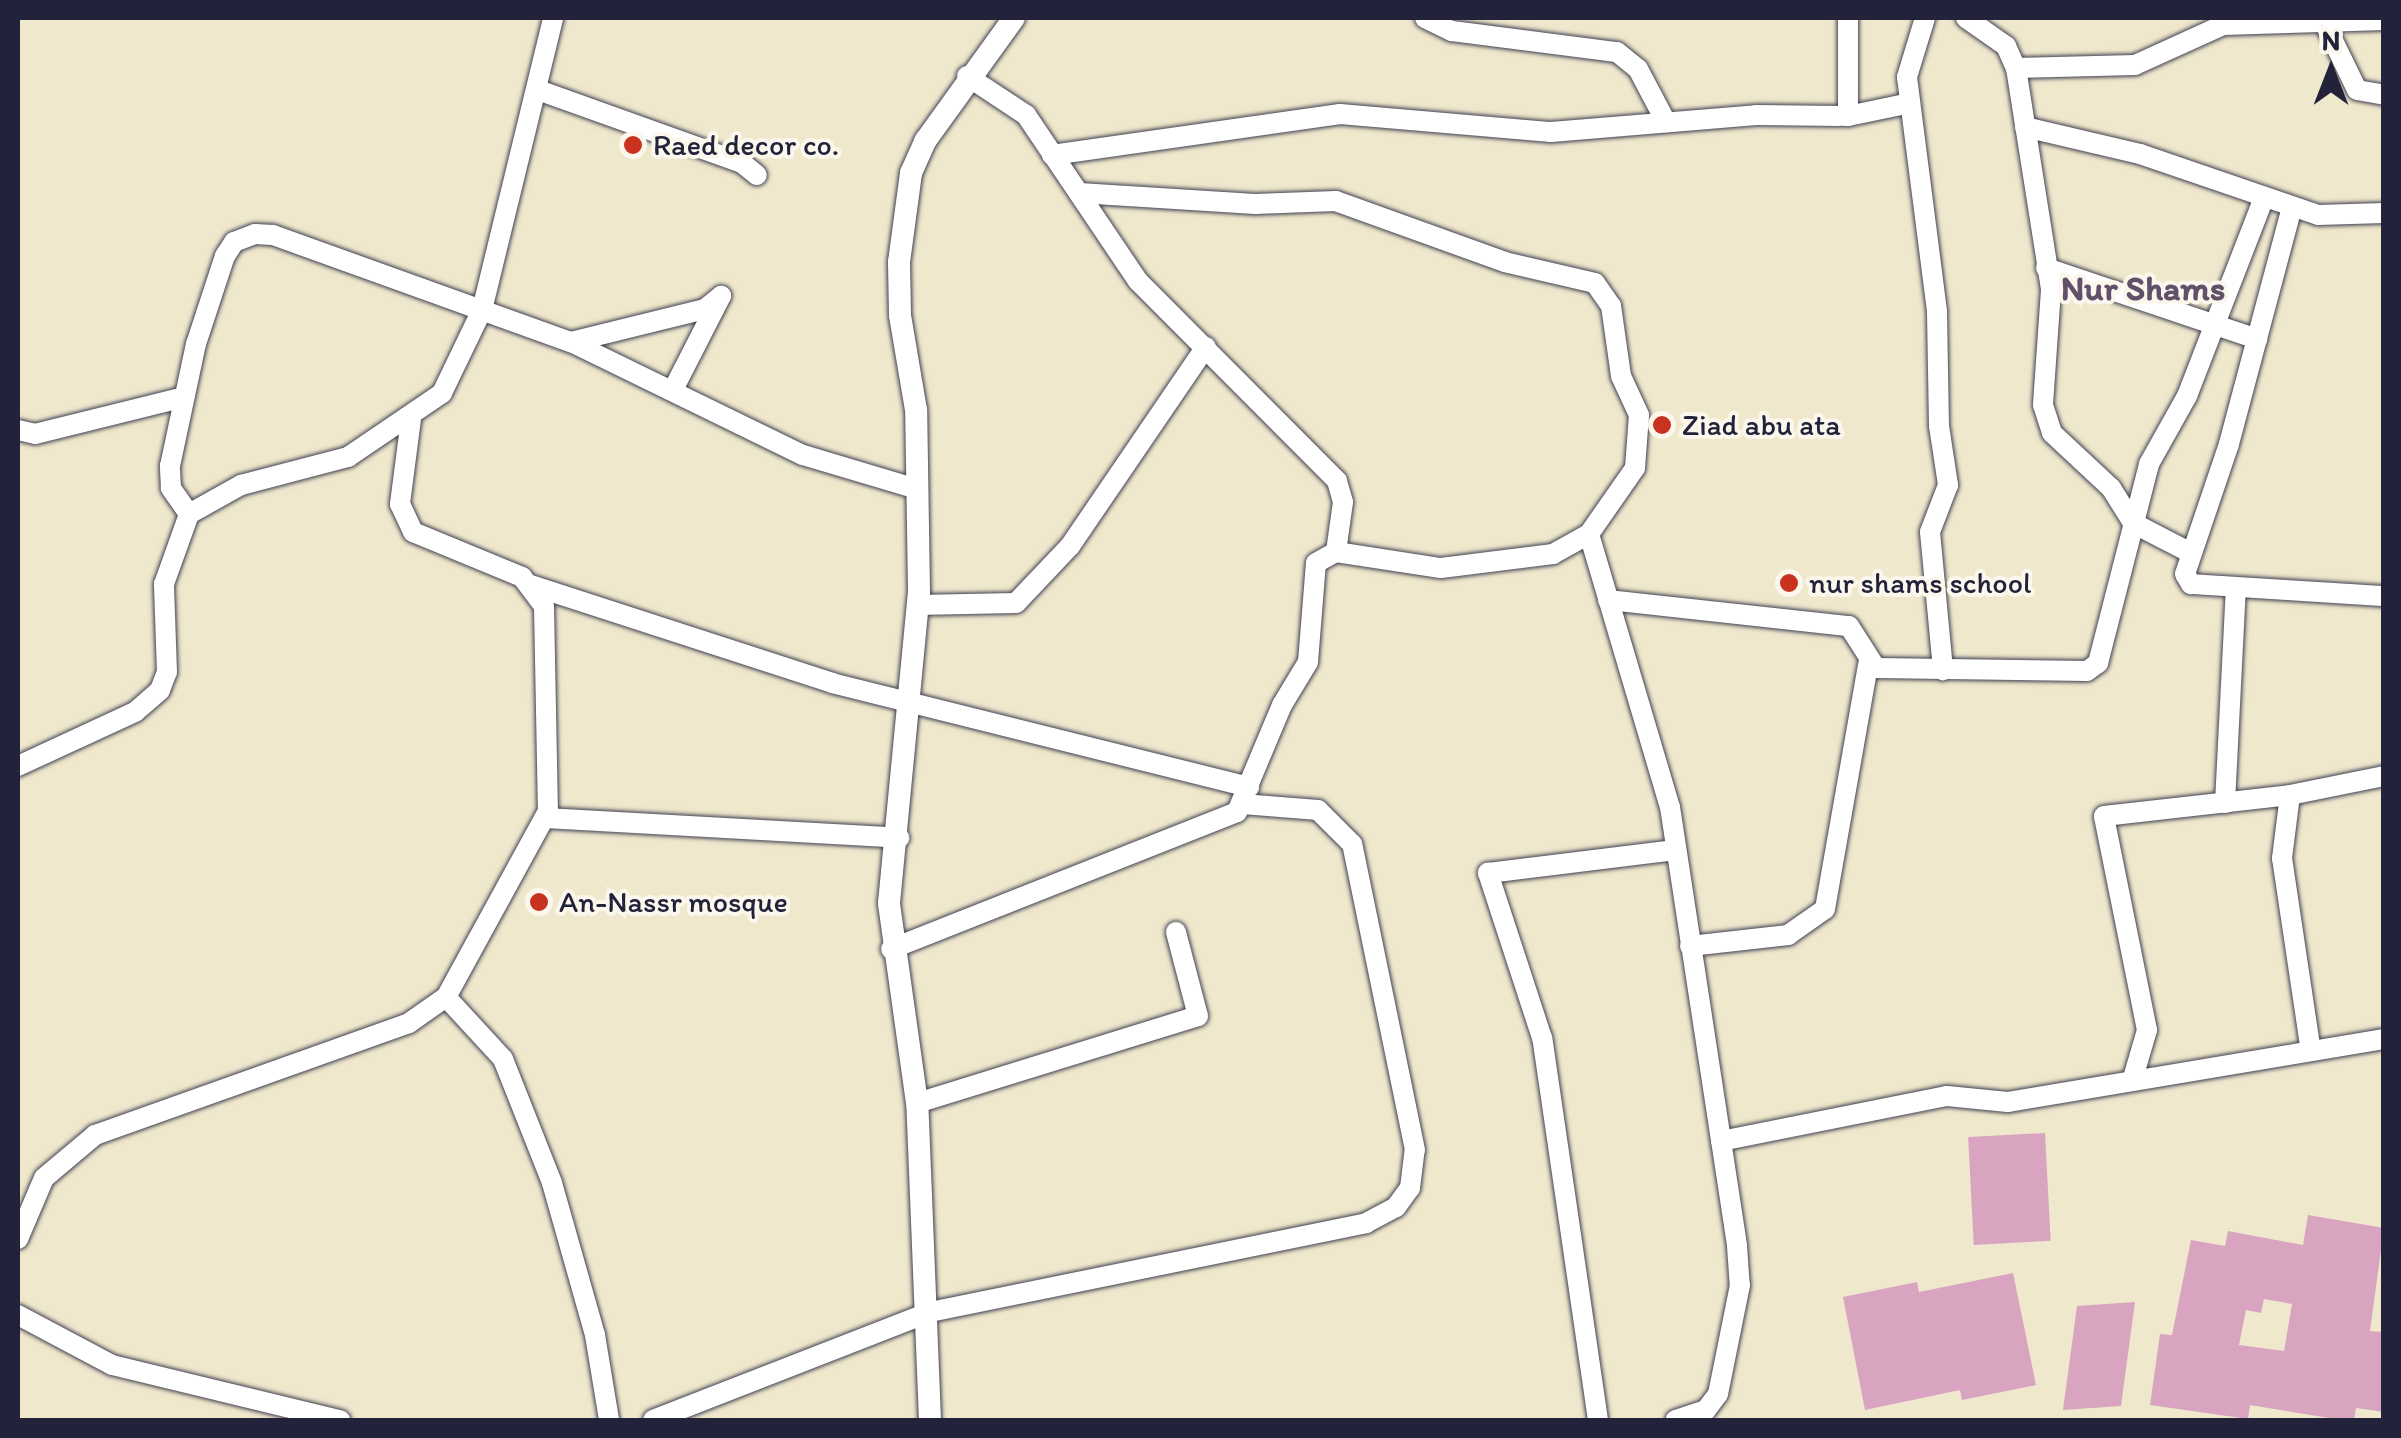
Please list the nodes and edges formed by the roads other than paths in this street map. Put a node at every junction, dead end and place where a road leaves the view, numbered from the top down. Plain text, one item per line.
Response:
1 (553, 18) edge
2 (1014, 18) edge
3 (1426, 18) edge
4 (1848, 18) edge
5 (1925, 18) edge
6 (1966, 18) edge
7 (2384, 20) edge
8 (2325, 24) junction
9 (2016, 68) junction
10 (968, 76) junction
11 (538, 90) junction
12 (2384, 95) edge
13 (1910, 103) junction
14 (1848, 116) junction
15 (1666, 122) junction
16 (2025, 127) junction
17 (1052, 155) junction
18 (757, 175) dead end
19 (1079, 193) junction
20 (2264, 197) junction
21 (2292, 206) junction
22 (2384, 213) edge
23 (2046, 268) junction
24 (482, 310) junction
25 (2212, 324) junction
26 (2256, 339) junction
27 (571, 342) junction
28 (1206, 347) junction
29 (674, 388) junction
30 (184, 397) junction
31 (411, 419) junction
32 (18, 430) edge
33 (914, 488) junction
34 (189, 514) junction
35 (2133, 522) junction
36 (1588, 534) junction
37 (1336, 552) junction
38 (2191, 553) junction
39 (531, 585) junction
40 (2236, 586) junction
41 (2384, 596) edge
42 (1608, 600) junction
43 (916, 605) junction
44 (1868, 664) junction
45 (1944, 670) junction
46 (904, 700) junction
47 (18, 766) edge
48 (2384, 776) edge
49 (1246, 795) junction
50 (2290, 795) junction
51 (2225, 803) junction
52 (546, 818) junction
53 (899, 838) junction
54 (1676, 850) junction
55 (1176, 932) dead end
56 (1690, 946) junction
57 (891, 948) junction
58 (446, 997) junction
59 (2384, 1039) edge
60 (2311, 1051) junction
61 (2133, 1078) junction
62 (918, 1103) junction
63 (1721, 1141) junction
64 (18, 1239) edge
65 (930, 1312) junction
66 (18, 1315) edge
67 (340, 1420) edge
68 (608, 1420) edge
69 (653, 1420) edge
70 (930, 1420) edge
71 (1598, 1420) edge
72 (1676, 1420) edge

1 - 11 street
2 - 10 street
3 - 15 street
4 - 14 street
5 - 13 street
6 - 9 street
7 - 8 street
8 - 9 street
8 - 12 street
9 - 16 street
10 - 17 street
10 - 33 street
11 - 18 street
11 - 24 street
13 - 14 street
13 - 45 street
14 - 15 street
15 - 17 street
16 - 20 street
16 - 23 street
17 - 19 street
19 - 28 street
19 - 36 street
20 - 21 street
20 - 25 street
21 - 22 street
21 - 26 street
23 - 25 street
23 - 35 street
24 - 27 street
24 - 30 street
24 - 31 street
25 - 26 street
25 - 35 street
26 - 38 street
27 - 29 street
27 - 29 street
28 - 37 street
28 - 43 street
29 - 33 street
30 - 32 street
30 - 34 street
31 - 34 street
31 - 39 street
33 - 43 street
34 - 47 street
35 - 38 street
35 - 45 street
36 - 37 street
36 - 42 street
37 - 49 street
38 - 40 street
39 - 46 street
39 - 52 street
40 - 41 street
40 - 51 street
42 - 44 street
42 - 54 street
43 - 46 street
44 - 45 street
44 - 56 street
46 - 49 street
46 - 53 street
48 - 50 street
49 - 57 street
49 - 65 street
50 - 51 street
50 - 60 street
51 - 61 street
52 - 53 street
52 - 58 street
53 - 57 street
54 - 56 street
54 - 71 street
55 - 62 street
56 - 63 street
57 - 62 street
58 - 64 street
58 - 68 street
59 - 60 street
60 - 61 street
61 - 63 street
62 - 65 street
63 - 72 street
65 - 69 street
65 - 70 street
66 - 67 street

